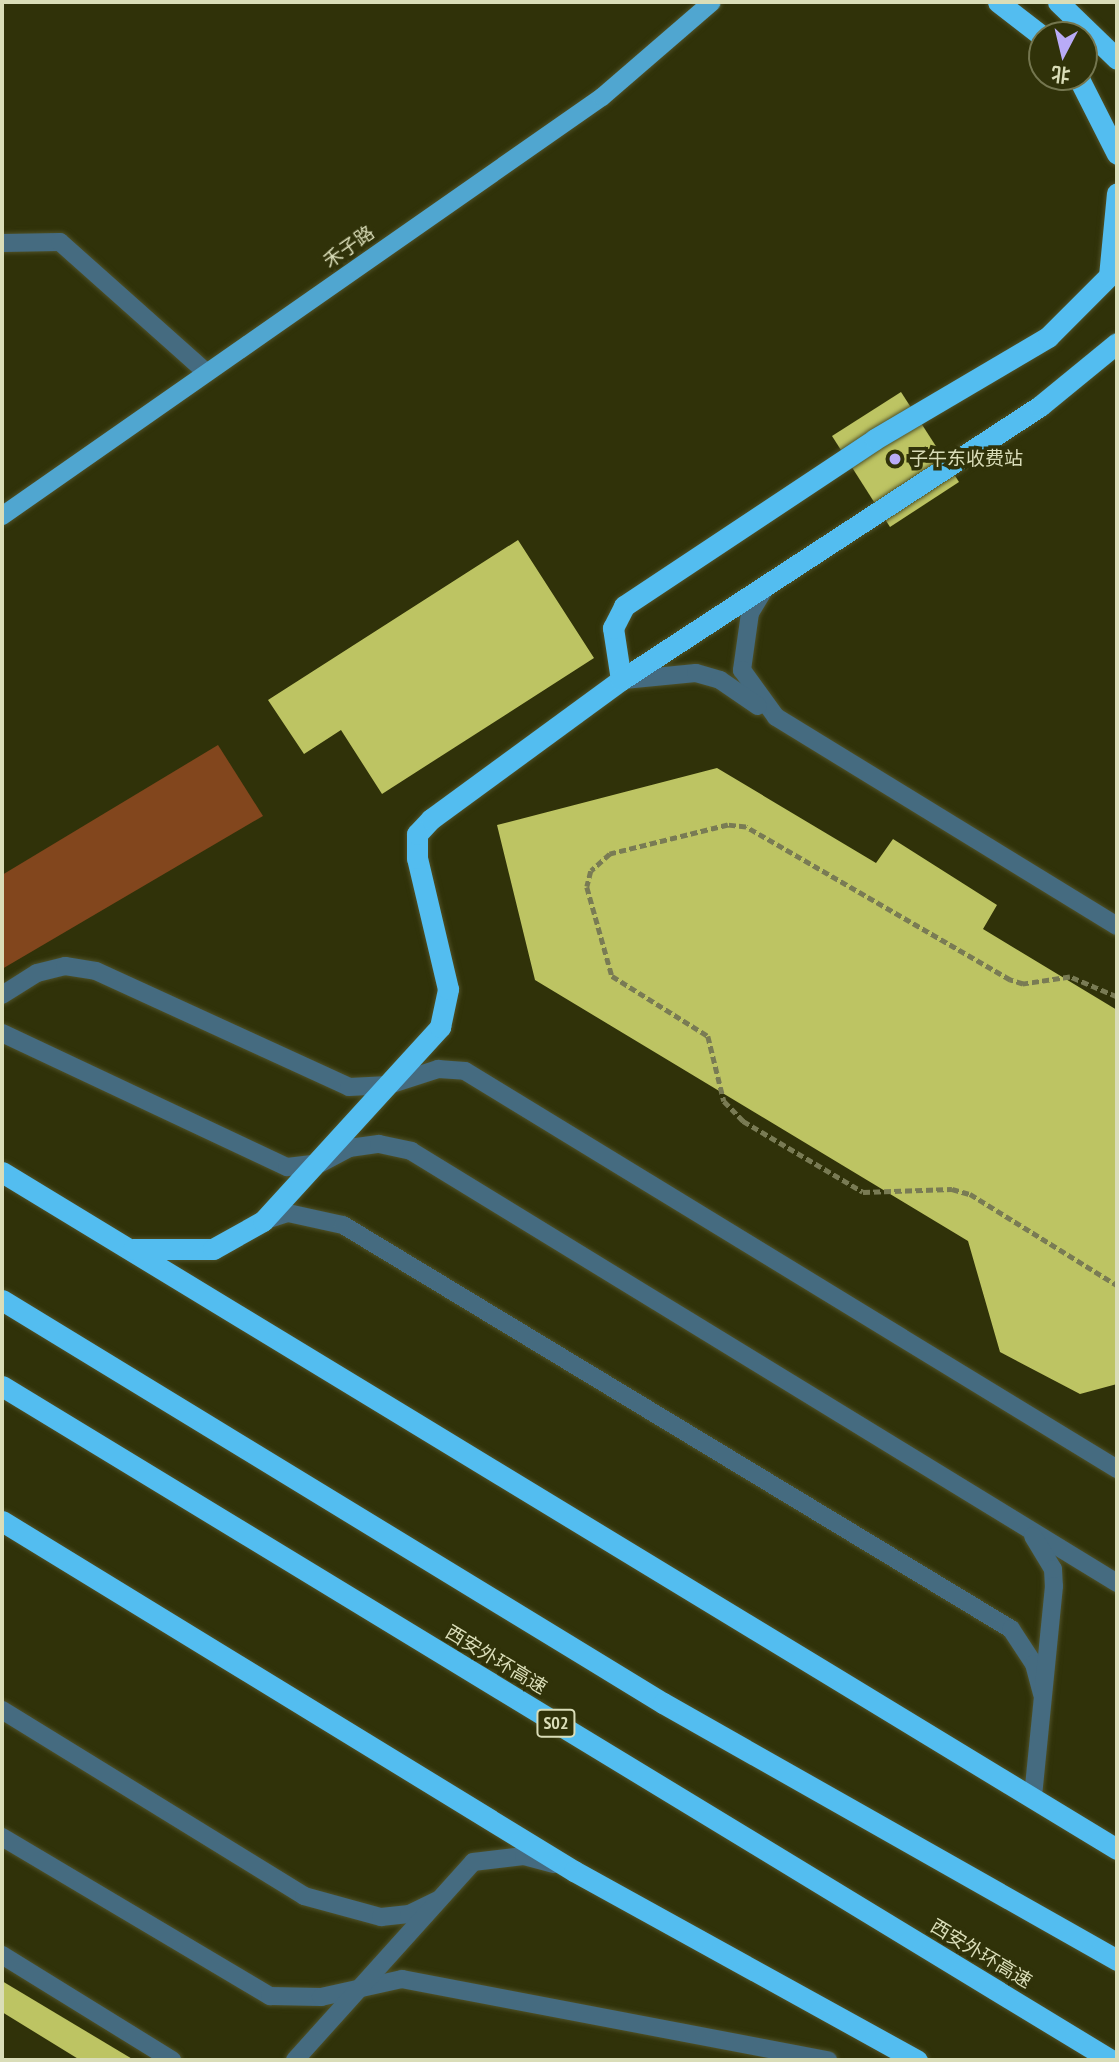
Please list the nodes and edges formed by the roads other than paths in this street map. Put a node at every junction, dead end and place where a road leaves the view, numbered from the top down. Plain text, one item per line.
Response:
1 (712, 2) edge
2 (998, 2) edge
3 (1058, 2) edge
4 (1028, 25) edge
5 (1117, 59) edge
6 (1085, 91) edge
7 (1117, 154) edge
8 (1117, 193) edge
9 (2, 243) edge
10 (1117, 342) edge
11 (206, 372) junction
12 (2, 516) edge
13 (765, 588) junction
14 (621, 680) junction
15 (776, 718) junction
16 (1117, 926) edge
17 (2, 995) edge
18 (2, 1033) edge
19 (389, 1085) junction
20 (321, 1163) junction
21 (2, 1172) edge
22 (263, 1221) junction
23 (133, 1248) junction
24 (2, 1300) edge
25 (2, 1385) edge
26 (1117, 1469) edge
27 (2, 1521) edge
28 (1026, 1527) junction
29 (1116, 1583) edge
30 (1042, 1694) junction
31 (2, 1710) edge
32 (1033, 1795) junction
33 (2, 1837) edge
34 (1117, 1849) edge
35 (567, 1867) junction
36 (439, 1900) junction
37 (2, 1955) edge
38 (1117, 1960) edge
39 (359, 1989) junction
40 (172, 2060) edge
41 (295, 2060) edge
42 (828, 2060) edge
43 (917, 2060) edge
44 (1111, 2060) edge

1 - 11 main road, 禾子路
2 - 4 highway
3 - 5 highway
6 - 7 highway
8 - 14 highway
9 - 11 street
10 - 13 highway
11 - 12 main road, 禾子路
13 - 14 highway
13 - 15 street
14 - 15 street
14 - 19 highway
15 - 16 street
17 - 19 street
18 - 20 street
19 - 20 highway
19 - 26 street
20 - 22 highway
20 - 28 street
21 - 23 highway
22 - 23 highway
22 - 30 street
23 - 32 highway
24 - 38 highway
25 - 44 highway, 西安外环高速 / S02
27 - 35 highway
28 - 29 street
28 - 30 street
30 - 32 street
31 - 36 street
32 - 34 highway
33 - 39 street
35 - 36 street
35 - 43 highway
36 - 39 street
37 - 40 street
39 - 41 street
39 - 42 street

